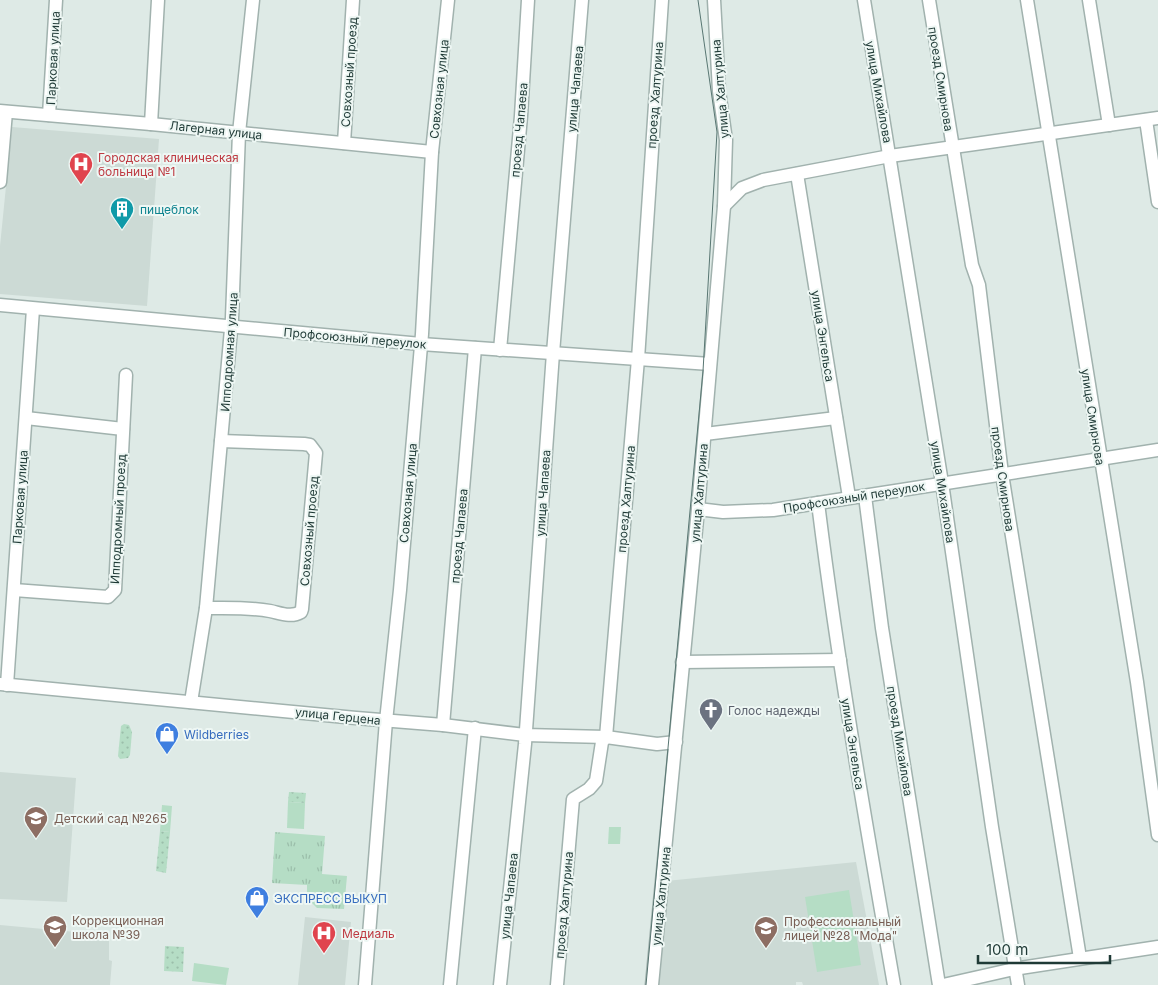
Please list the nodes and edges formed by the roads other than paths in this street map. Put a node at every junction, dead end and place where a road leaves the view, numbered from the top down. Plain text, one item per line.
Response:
1 (56, 0) edge
2 (158, 0) edge
3 (253, 0) edge
4 (353, 0) edge
5 (448, 0) edge
6 (528, 0) edge
7 (582, 0) edge
8 (662, 0) edge
9 (714, 0) edge
10 (864, 0) edge
11 (929, 0) edge
12 (1027, 0) edge
13 (1089, 0) edge
14 (3, 111) edge
15 (49, 115) junction
16 (1152, 119) edge
17 (151, 124) junction
18 (1109, 126) junction
19 (239, 132) junction
20 (1048, 134) junction
21 (344, 144) junction
22 (952, 148) junction
23 (432, 152) junction
24 (890, 156) junction
25 (797, 174) junction
26 (0, 182) edge
27 (1158, 202) edge
28 (724, 206) junction
29 (0, 305) edge
30 (33, 309) junction
31 (232, 328) junction
32 (420, 344) junction
33 (474, 348) junction
34 (500, 350) junction
35 (553, 353) junction
36 (638, 359) junction
37 (710, 364) junction
38 (126, 375) dead end
39 (26, 418) junction
40 (836, 418) junction
41 (123, 429) junction
42 (705, 434) junction
43 (221, 441) junction
44 (1158, 450) edge
45 (1100, 460) junction
46 (1002, 474) junction
47 (942, 483) junction
48 (865, 496) junction
49 (849, 497) junction
50 (818, 503) junction
51 (698, 509) junction
52 (14, 590) junction
53 (206, 608) junction
54 (840, 660) junction
55 (682, 662) junction
56 (4, 685) edge
57 (191, 702) junction
58 (386, 721) junction
59 (443, 725) junction
60 (474, 728) junction
61 (525, 735) junction
62 (606, 737) junction
63 (676, 742) junction
64 (1158, 835) edge
65 (1158, 947) edge
66 (1080, 958) junction
67 (1014, 969) junction
68 (365, 985) edge
69 (450, 985) edge
70 (500, 985) edge
71 (557, 985) edge
72 (652, 985) edge
73 (894, 985) edge
74 (941, 985) edge
75 (1018, 985) edge

1 - 15 street, Парковая улица
2 - 17 street
3 - 19 street, Ипподромная улица
4 - 21 street, Совхозный проезд
5 - 23 street, Совхозная улица
6 - 34 street, проезд Чапаева
7 - 35 street, улица Чапаева
8 - 36 street, проезд Халтурина
9 - 28 street, улица Халтурина
10 - 24 street, улица Михайлова
11 - 22 street, проезд Смирнова
12 - 20 street, улица Смирнова
13 - 18 street
14 - 15 street, Лагерная улица
14 - 26 street
15 - 17 street, Лагерная улица
16 - 18 street
16 - 27 street
17 - 19 street, Лагерная улица
18 - 20 street
19 - 21 street, Лагерная улица
19 - 31 street, Ипподромная улица
20 - 22 street
20 - 45 street, улица Смирнова
21 - 23 street, Лагерная улица
22 - 24 street
22 - 46 street, проезд Смирнова
23 - 32 street, Совхозная улица
24 - 25 street
24 - 47 street, улица Михайлова
25 - 28 street
25 - 40 street, улица Энгельса
28 - 37 street, улица Халтурина
29 - 30 street, Профсоюзный переулок
30 - 31 street, Профсоюзный переулок
30 - 39 street, Парковая улица
31 - 32 street, Профсоюзный переулок
31 - 43 street, Ипподромная улица
32 - 33 street, Профсоюзный переулок
32 - 58 street, Совхозная улица
33 - 34 street, Профсоюзный переулок
33 - 59 street, проезд Чапаева
34 - 35 street, Профсоюзный переулок
35 - 36 street, Профсоюзный переулок
35 - 61 street, улица Чапаева
36 - 37 street, Профсоюзный переулок
36 - 62 street, проезд Халтурина
37 - 42 street, улица Халтурина
38 - 41 street, Ипподромный проезд
39 - 41 street
39 - 52 street, Парковая улица
40 - 42 street
40 - 49 street, улица Энгельса
41 - 52 street, Ипподромный проезд
42 - 51 street, улица Халтурина
43 - 53 street, Ипподромная улица
43 - 53 street, Совхозный проезд
44 - 45 street, Профсоюзный переулок
45 - 46 street, Профсоюзный переулок
45 - 64 street, улица Смирнова
46 - 47 street, Профсоюзный переулок
46 - 66 street, проезд Смирнова
47 - 48 street, Профсоюзный переулок
47 - 67 street, улица Михайлова
48 - 49 street, Профсоюзный переулок
48 - 74 street, проезд Михайлова
49 - 50 street, Профсоюзный переулок
50 - 51 street, Профсоюзный переулок
50 - 54 street, улица Энгельса
51 - 55 street, улица Халтурина
52 - 56 street, Парковая улица
53 - 57 street, Ипподромная улица
54 - 55 street
54 - 73 street, улица Энгельса
55 - 63 street, улица Халтурина
56 - 57 street, улица Герцена
57 - 58 street, улица Герцена
58 - 59 street, улица Герцена
58 - 68 street, Совхозная улица
59 - 60 street, улица Герцена
60 - 61 street, улица Герцена
60 - 69 street
61 - 62 street, улица Герцена
61 - 70 street, улица Чапаева
62 - 63 street, улица Герцена
62 - 71 street, проезд Халтурина
63 - 72 street, улица Халтурина
65 - 66 street
66 - 67 street
67 - 74 street
67 - 75 street, улица Михайлова

